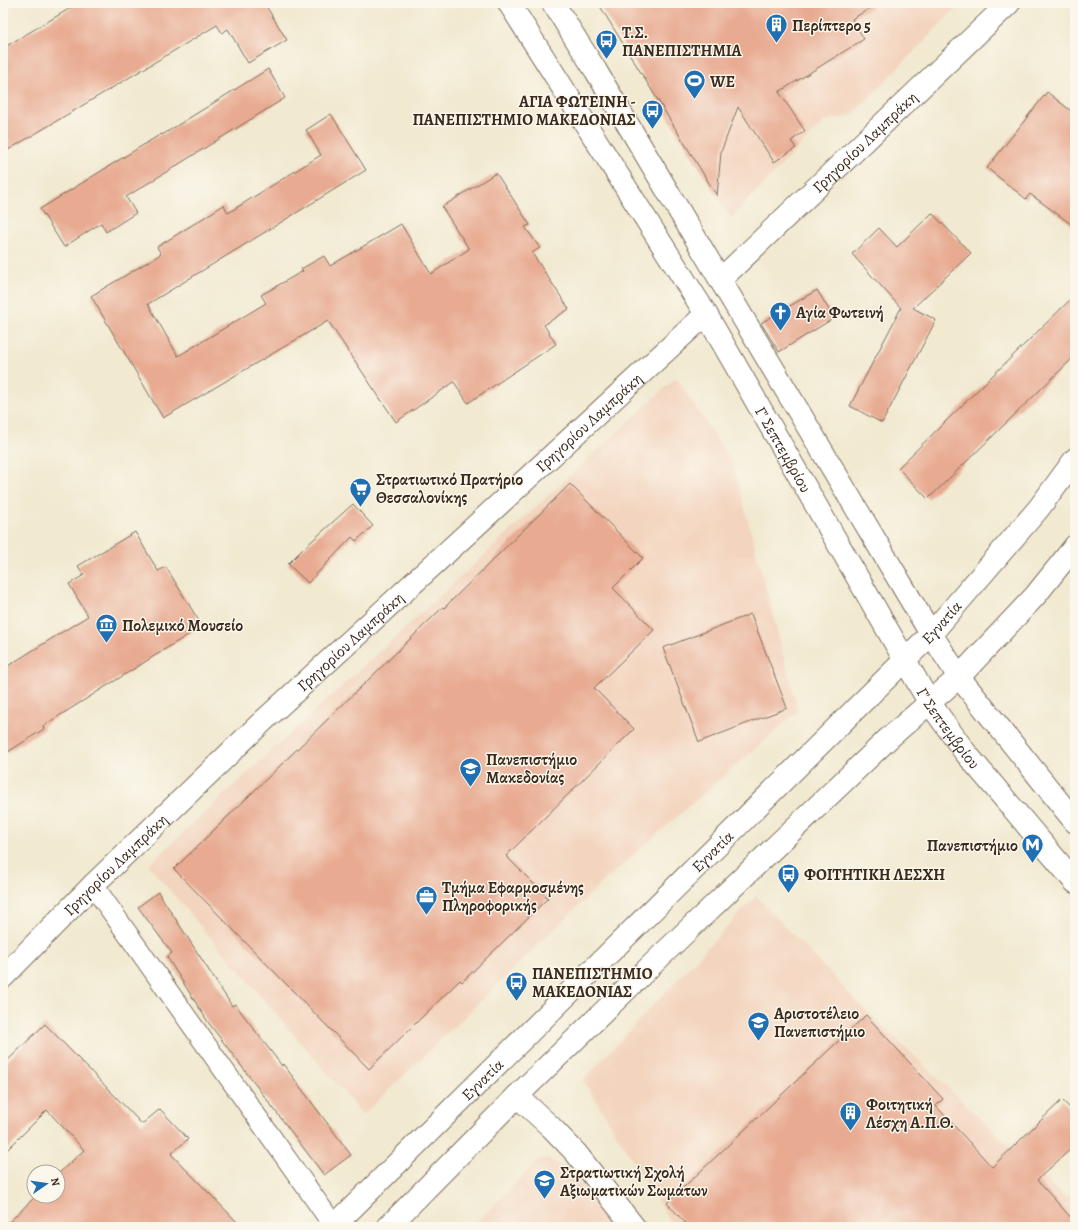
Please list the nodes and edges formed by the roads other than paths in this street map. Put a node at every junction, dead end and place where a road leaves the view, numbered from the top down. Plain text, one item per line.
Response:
1 (509, 3) edge
2 (553, 3) edge
3 (1009, 3) edge
4 (720, 280) junction
5 (706, 314) junction
6 (1075, 459) edge
7 (1075, 546) edge
8 (931, 634) junction
9 (905, 661) junction
10 (959, 677) junction
11 (929, 702) junction
12 (1075, 822) edge
13 (1075, 882) edge
14 (93, 885) junction
15 (3, 977) edge
16 (517, 1096) junction
17 (334, 1227) edge
18 (388, 1227) edge
19 (634, 1227) edge

1 - 5 main road, Γ' Σεπτεμβρίου
2 - 4 main road, Γ' Σεπτεμβρίου
3 - 4 main road, Γρηγορίου Λαμπράκη
4 - 8 main road, Γ' Σεπτεμβρίου
5 - 9 main road, Γ' Σεπτεμβρίου
5 - 14 main road, Γρηγορίου Λαμπράκη
6 - 8 main road, Εγνατία
7 - 10 main road
8 - 9 main road, Εγνατία
8 - 10 main road, Γ' Σεπτεμβρίου
9 - 11 main road, Γ' Σεπτεμβρίου
9 - 17 main road, Εγνατία
10 - 11 main road
10 - 12 main road, Γ' Σεπτεμβρίου
11 - 13 main road, Γ' Σεπτεμβρίου
11 - 16 main road
14 - 15 main road, Γρηγορίου Λαμπράκη
14 - 17 street
16 - 18 main road
16 - 19 main road

